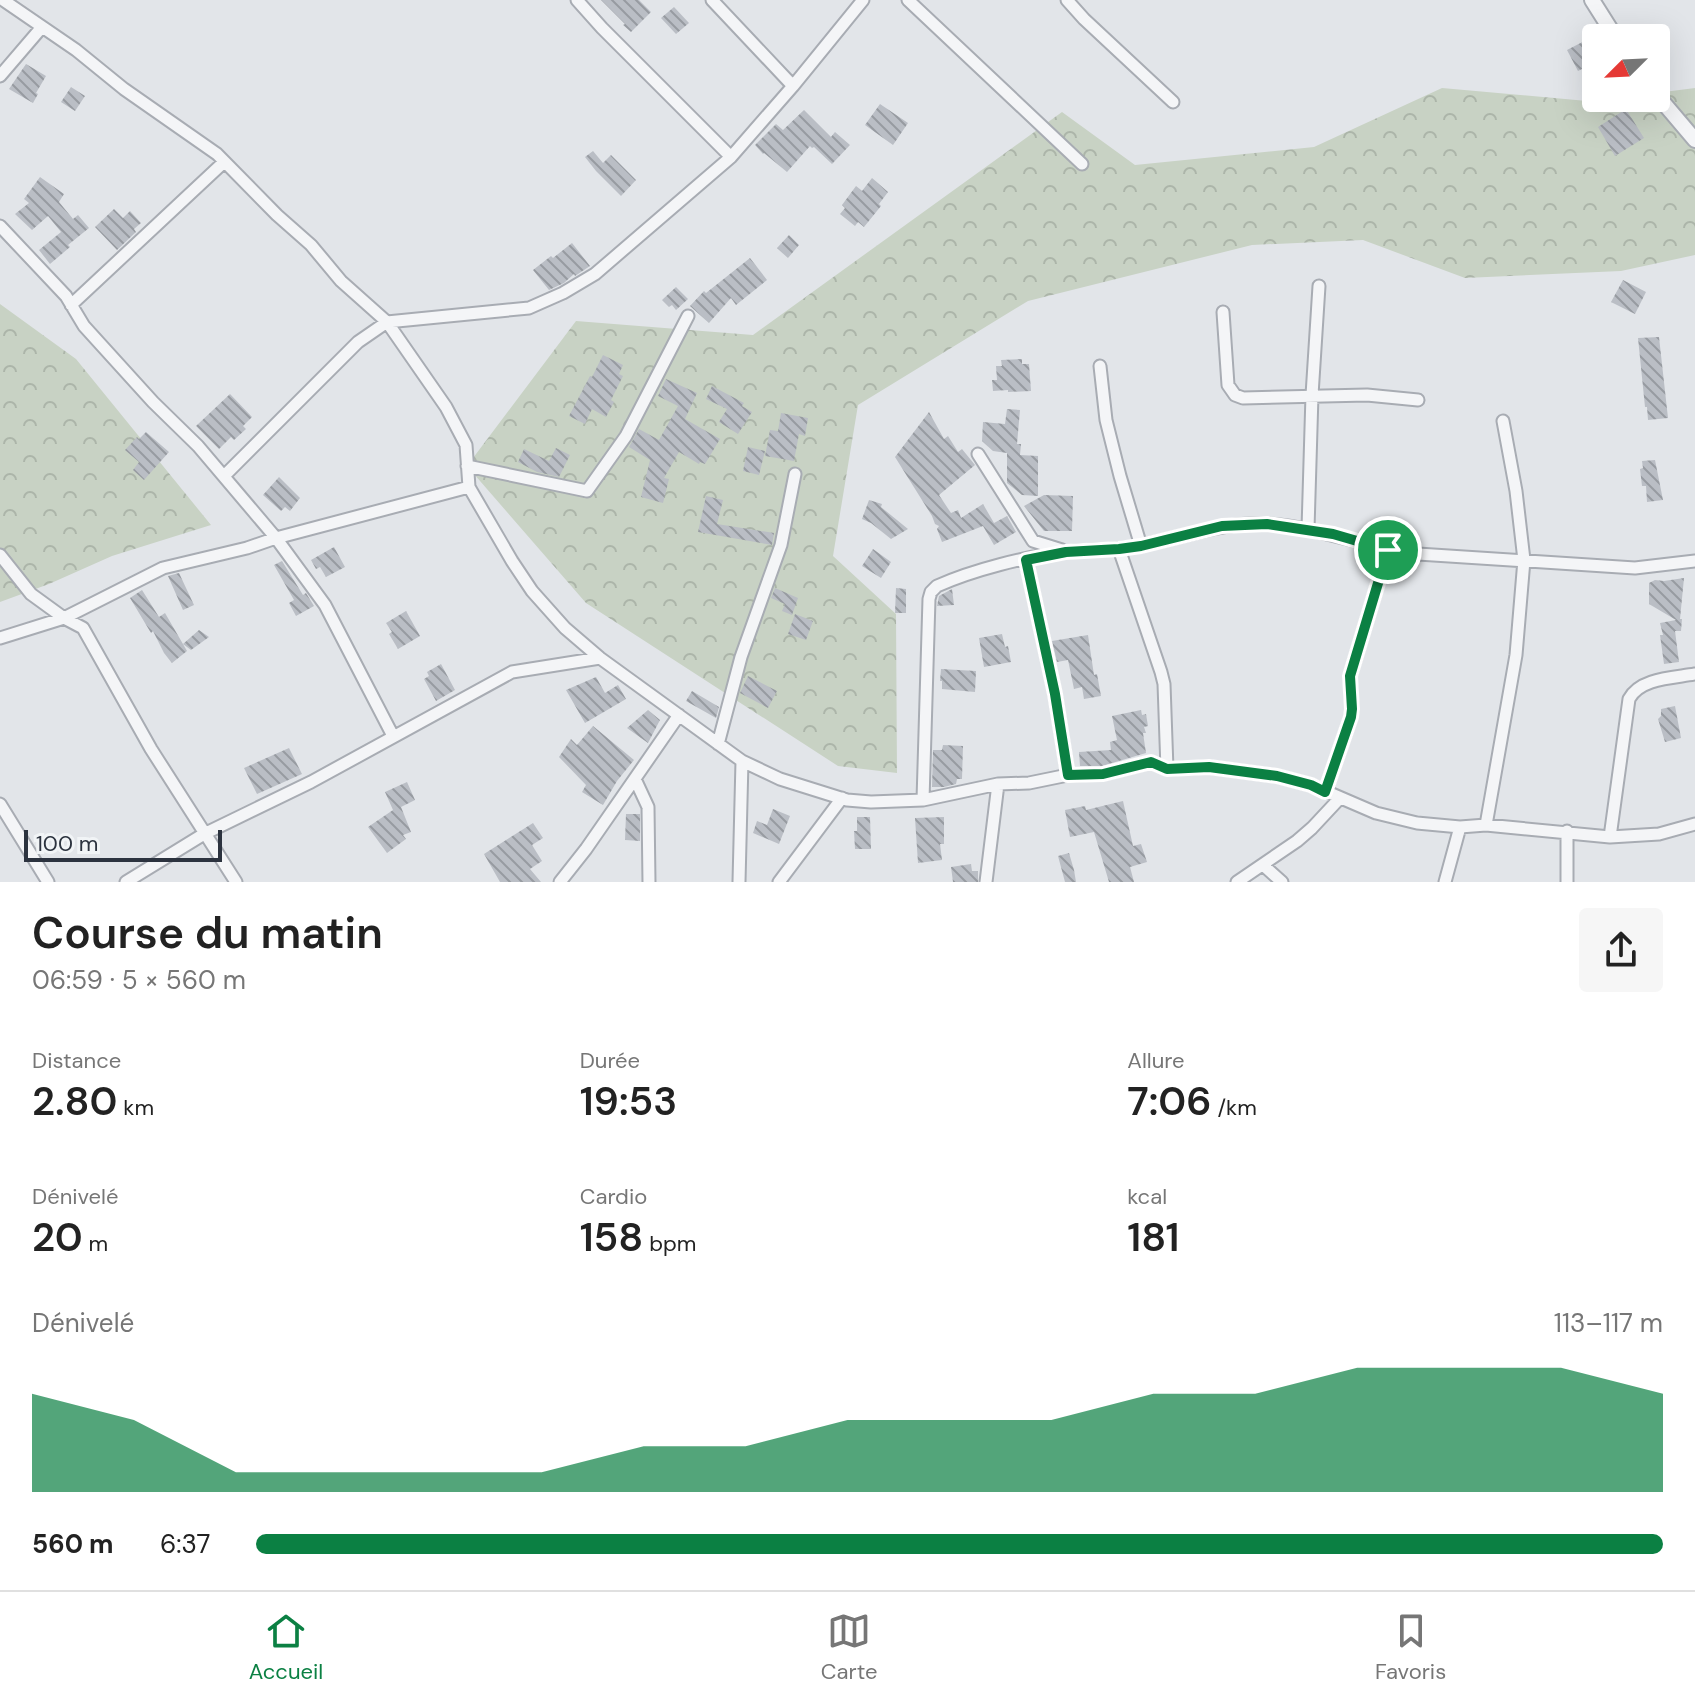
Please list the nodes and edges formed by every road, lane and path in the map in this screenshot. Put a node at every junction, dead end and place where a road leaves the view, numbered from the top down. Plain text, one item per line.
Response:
1 (3, 0) edge
2 (577, 0) edge
3 (712, 0) edge
4 (863, 0) edge
5 (908, 0) edge
6 (1067, 0) edge
7 (1592, 0) edge
8 (1607, 24) edge
9 (42, 27) junction
10 (0, 76) edge
11 (793, 86) junction
12 (1173, 102) dead end
13 (1670, 111) edge
14 (1695, 140) edge
15 (731, 157) junction
16 (224, 162) junction
17 (1082, 164) dead end
18 (0, 226) edge
19 (1319, 286) dead end
20 (71, 305) junction
21 (1223, 312) dead end
22 (688, 316) dead end
23 (387, 322) junction
24 (1100, 366) dead end
25 (1312, 395) junction
26 (1418, 400) dead end
27 (1503, 421) dead end
28 (978, 454) dead end
29 (467, 466) junction
30 (795, 474) dead end
31 (224, 476) junction
32 (469, 487) junction
33 (1308, 529) junction
34 (276, 538) junction
35 (1141, 546) junction
36 (1119, 549) junction
37 (1388, 550) junction
38 (1066, 552) junction
39 (0, 555) edge
40 (1026, 560) junction
41 (1524, 560) junction
42 (1695, 561) edge
43 (64, 618) junction
44 (0, 638) edge
45 (600, 658) junction
46 (1695, 674) edge
47 (679, 715) junction
48 (393, 736) junction
49 (718, 744) junction
50 (742, 761) junction
51 (1167, 769) junction
52 (1068, 775) junction
53 (635, 779) junction
54 (998, 784) junction
55 (1325, 792) junction
56 (842, 798) junction
57 (1340, 798) junction
58 (923, 800) junction
59 (0, 804) edge
60 (1695, 824) edge
61 (1486, 825) junction
62 (1460, 827) junction
63 (1567, 831) junction
64 (204, 834) junction
65 (1610, 837) junction
66 (1263, 865) junction
67 (48, 882) edge
68 (126, 882) edge
69 (236, 882) edge
70 (560, 882) edge
71 (649, 882) edge
72 (739, 882) edge
73 (779, 882) edge
74 (986, 882) edge
75 (1237, 882) edge
76 (1282, 882) edge
77 (1445, 882) edge
78 (1567, 882) edge

1 - 9 street
2 - 15 street
3 - 11 street
4 - 11 street
5 - 17 street
6 - 12 street
7 - 8 street
9 - 10 street
9 - 16 street
11 - 15 street
13 - 14 street
15 - 23 street
16 - 20 street
16 - 23 street
18 - 20 street
19 - 25 street
20 - 31 street
21 - 25 street
22 - 29 street
23 - 29 street
23 - 31 street
24 - 35 street
25 - 26 street
25 - 33 street
27 - 41 street
28 - 38 street
29 - 32 street
30 - 49 street
31 - 34 street
32 - 34 street
32 - 45 street
33 - 35 street
33 - 37 street
34 - 43 street
34 - 48 street
35 - 36 street
36 - 38 street
36 - 51 street
37 - 41 street
37 - 55 street
38 - 40 street
39 - 43 street
40 - 52 street
40 - 58 street
41 - 42 street
41 - 61 street
43 - 44 street
43 - 64 street
45 - 47 street
45 - 48 street
46 - 65 street
47 - 49 street
47 - 53 street
48 - 64 street
49 - 50 street
50 - 56 street
50 - 72 street
51 - 52 street
51 - 55 street
52 - 54 street
53 - 70 street
53 - 71 street
54 - 58 street
54 - 74 street
55 - 57 street
56 - 58 street
56 - 73 street
57 - 62 street
57 - 66 street
59 - 67 street
60 - 65 street
61 - 62 street
61 - 63 street
62 - 77 street
63 - 65 street
63 - 78 street
64 - 68 street
64 - 69 street
66 - 75 street
66 - 76 street

